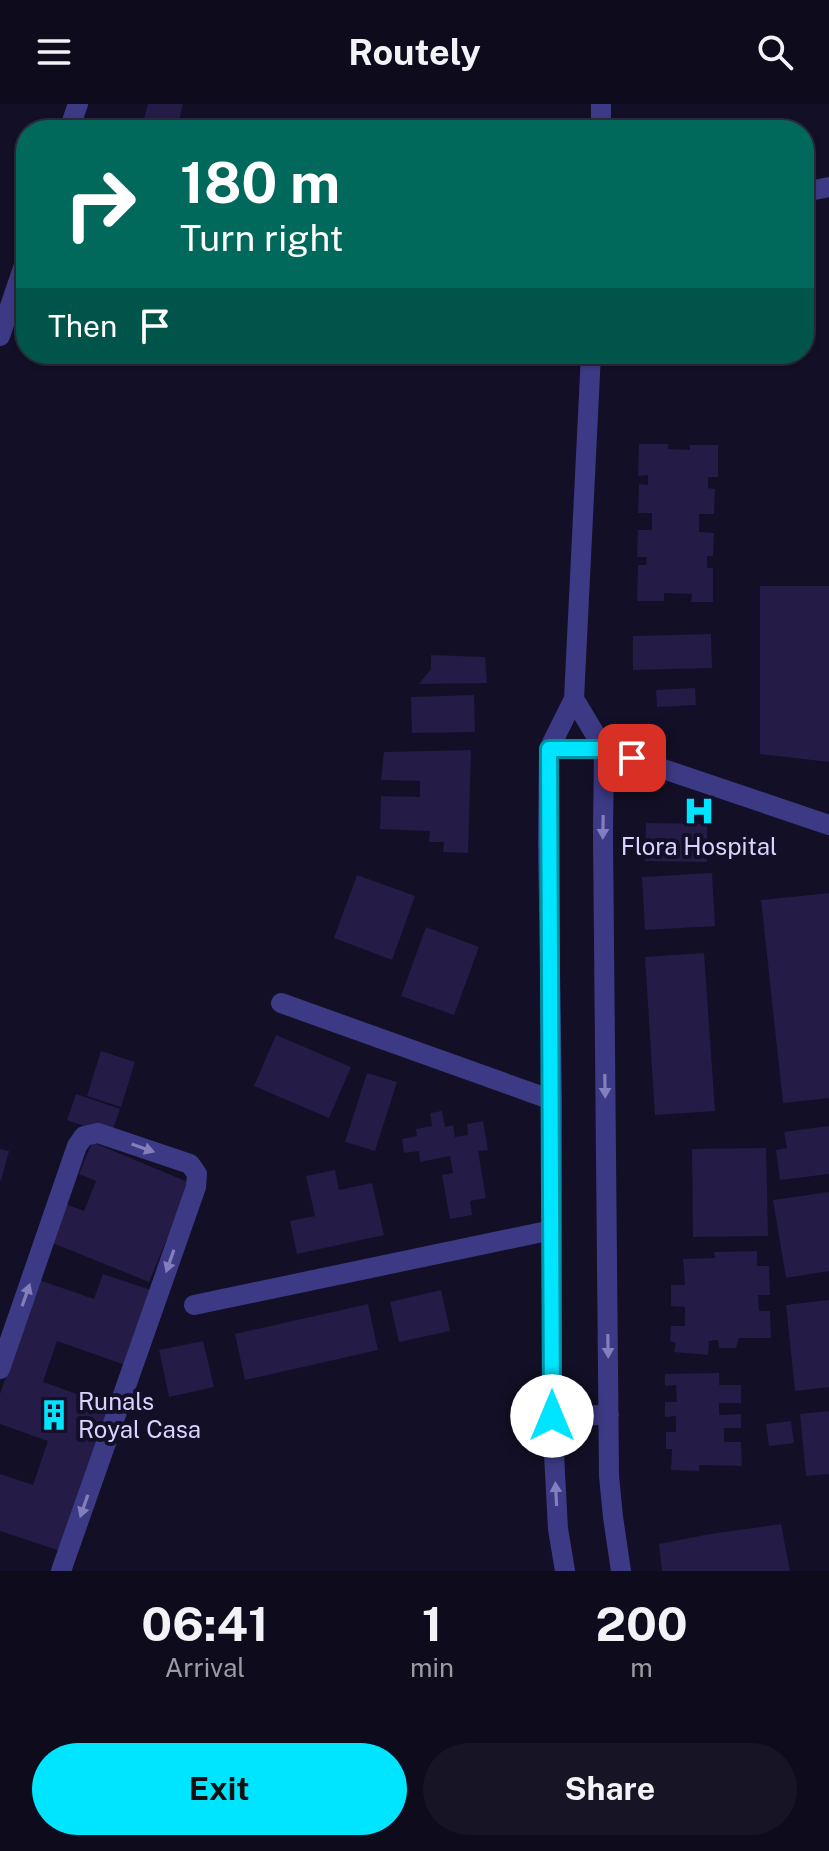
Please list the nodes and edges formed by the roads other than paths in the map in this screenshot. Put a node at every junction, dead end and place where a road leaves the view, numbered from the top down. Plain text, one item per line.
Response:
1 (16, 289) edge
2 (0, 336) edge
3 (591, 364) edge
4 (574, 699) junction
5 (549, 749) junction
6 (604, 749) junction
7 (829, 825) edge
8 (281, 1003) dead end
9 (552, 1100) junction
10 (552, 1230) junction
11 (194, 1305) dead end
12 (0, 1369) edge
13 (609, 1415) junction
14 (552, 1416) junction
15 (61, 1571) edge
16 (565, 1571) edge
17 (621, 1571) edge

1 - 2 street
3 - 4 street
4 - 5 street
4 - 6 street
5 - 6 street
5 - 9 street
6 - 7 street
6 -> 13 street
8 - 9 street
9 - 10 street
10 - 11 street
10 - 14 street
12 -> 15 street
13 - 14 street
13 - 17 street
16 -> 14 street

